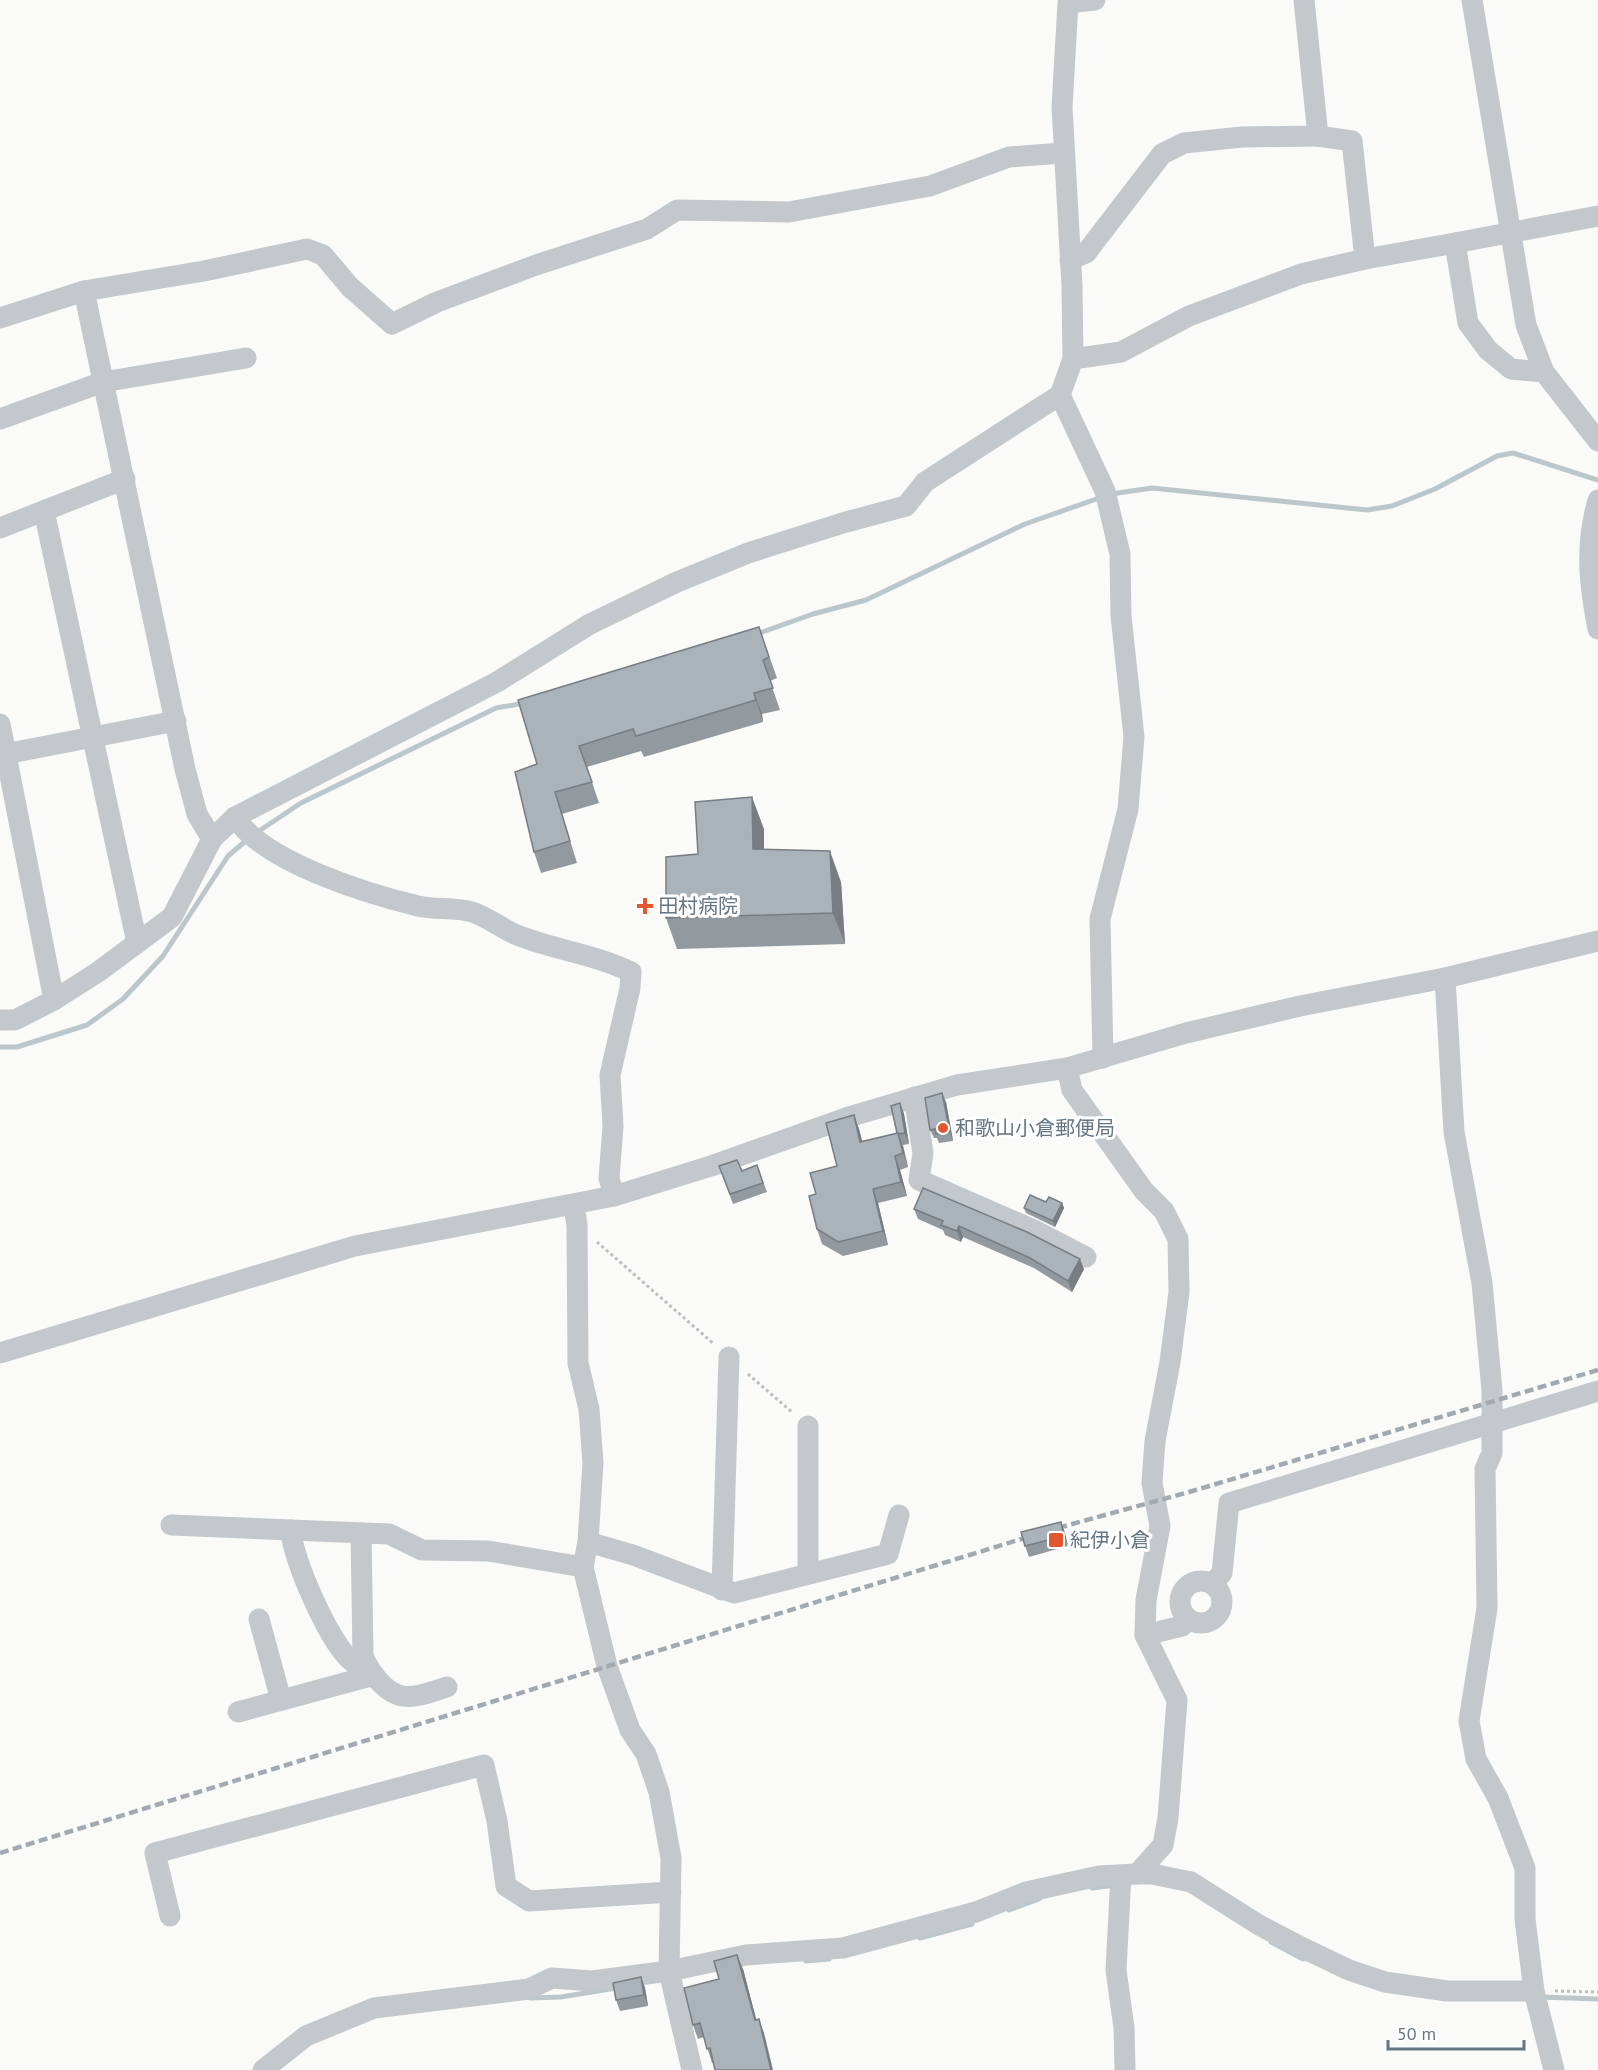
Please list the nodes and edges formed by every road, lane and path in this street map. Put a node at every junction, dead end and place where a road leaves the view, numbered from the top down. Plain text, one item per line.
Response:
1 (1085, 0) edge
2 (1304, 0) edge
3 (1472, 0) edge
4 (1318, 136) junction
5 (1063, 153) junction
6 (1598, 216) edge
7 (1511, 235) junction
8 (1455, 243) junction
9 (1365, 259) junction
10 (1070, 260) junction
11 (84, 291) junction
12 (0, 318) edge
13 (246, 358) dead end
14 (1073, 359) junction
15 (1544, 372) junction
16 (103, 382) junction
17 (1060, 395) junction
18 (0, 419) edge
19 (1598, 441) edge
20 (125, 479) junction
21 (1597, 507) edge
22 (44, 511) junction
23 (0, 528) edge
24 (1598, 629) edge
25 (176, 721) junction
26 (0, 724) edge
27 (92, 737) junction
28 (3, 755) edge
29 (238, 821) junction
30 (212, 839) junction
31 (1598, 941) edge
32 (137, 944) junction
33 (1445, 978) junction
34 (54, 1000) junction
35 (0, 1020) edge
36 (1103, 1058) junction
37 (1066, 1068) junction
38 (914, 1097) junction
39 (614, 1196) junction
40 (575, 1216) junction
41 (1086, 1257) dead end
42 (0, 1353) edge
43 (729, 1357) junction
44 (1598, 1391) edge
45 (1492, 1425) junction
46 (808, 1426) joint
47 (899, 1515) dead end
48 (171, 1525) dead end
49 (291, 1530) junction
50 (361, 1533) junction
51 (588, 1542) junction
52 (583, 1567) junction
53 (808, 1574) junction
54 (1212, 1584) junction
55 (722, 1590) junction
56 (1185, 1616) junction
57 (260, 1619) dead end
58 (1145, 1635) junction
59 (370, 1670) junction
60 (447, 1688) dead end
61 (281, 1700) junction
62 (238, 1712) dead end
63 (1129, 1874) junction
64 (671, 1892) junction
65 (170, 1917) dead end
66 (669, 1971) junction
67 (1534, 1991) junction
68 (1598, 1992) edge
69 (263, 2070) edge
70 (692, 2070) edge
71 (1125, 2070) edge
72 (1554, 2070) edge

1 - 5 street
2 - 4 street
3 - 7 street
4 - 9 street
4 - 10 street
5 - 10 street
5 - 11 street
6 - 7 street
7 - 8 street
7 - 15 street
8 - 9 street
8 - 15 street
9 - 14 street
10 - 14 street
11 - 12 street
11 - 16 street
13 - 16 street
14 - 17 street
15 - 19 street
16 - 18 street
16 - 20 street
17 - 29 street
17 - 36 street
20 - 22 street
20 - 25 street
21 - 24 street
22 - 23 street
22 - 27 street
25 - 27 street
25 - 30 street
26 - 28 street
27 - 28 street
27 - 32 street
28 - 34 street
29 - 30 street
29 - 39 street
30 - 32 street
31 - 33 street
32 - 34 street
33 - 36 street
33 - 45 street
34 - 35 street
36 - 37 street
37 - 38 street
37 - 58 street
38 - 39 street
38 - 41 street
39 - 40 street
40 - 42 street
40 - 43 path
40 - 51 street
43 - 46 path
43 - 55 street
44 - 45 street
45 - 54 street
45 - 67 street
46 - 53 street
47 - 53 street
48 - 49 street
49 - 50 street
49 - 59 street
50 - 52 street
50 - 59 street
51 - 52 street
51 - 55 street
52 - 64 street
53 - 55 street
54 - 56 street
54 - 56 street
56 - 58 street
57 - 61 street
58 - 63 street
59 - 60 street
59 - 61 street
61 - 62 street
63 - 66 street
63 - 67 street
63 - 71 street
64 - 65 street
64 - 66 street
66 - 69 street
66 - 70 street
67 - 68 path
67 - 72 street

